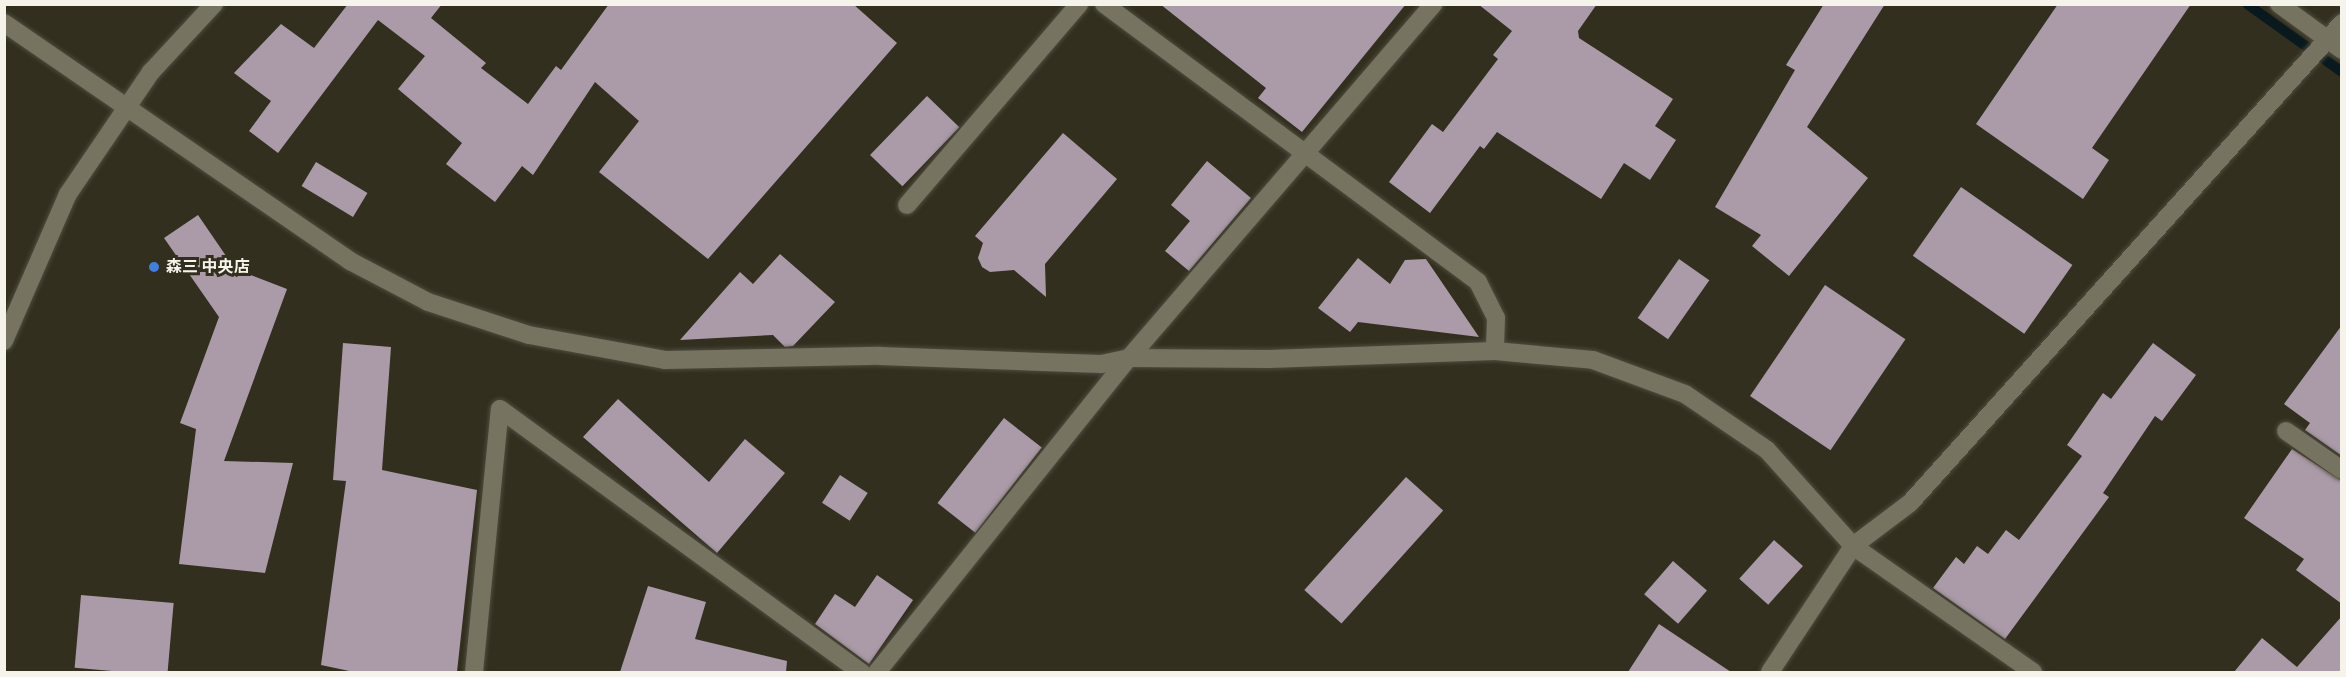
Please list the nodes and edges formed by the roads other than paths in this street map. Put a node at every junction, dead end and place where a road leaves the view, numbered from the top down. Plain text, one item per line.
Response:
1 (214, 4) edge
2 (1079, 4) edge
3 (1433, 4) edge
4 (2279, 4) edge
5 (1107, 5) edge
6 (4, 23) edge
7 (2342, 23) edge
8 (2330, 44) edge
9 (126, 111) junction
10 (1302, 151) junction
11 (908, 205) dead end
12 (4, 341) edge
13 (1495, 351) junction
14 (1129, 358) junction
15 (2286, 431) dead end
16 (2342, 470) edge
17 (1853, 546) junction
18 (474, 672) edge
19 (861, 672) edge
20 (877, 672) edge
21 (1770, 672) edge
22 (2033, 672) edge

1 - 9 street
2 - 11 street
3 - 10 street
4 - 8 street
5 - 10 street
6 - 9 street
7 - 8 street
8 - 17 street
9 - 12 street
9 - 14 street
10 - 13 street
10 - 14 street
13 - 14 street
13 - 17 street
14 - 20 street
15 - 16 street
17 - 21 street
17 - 22 street
18 - 19 street

